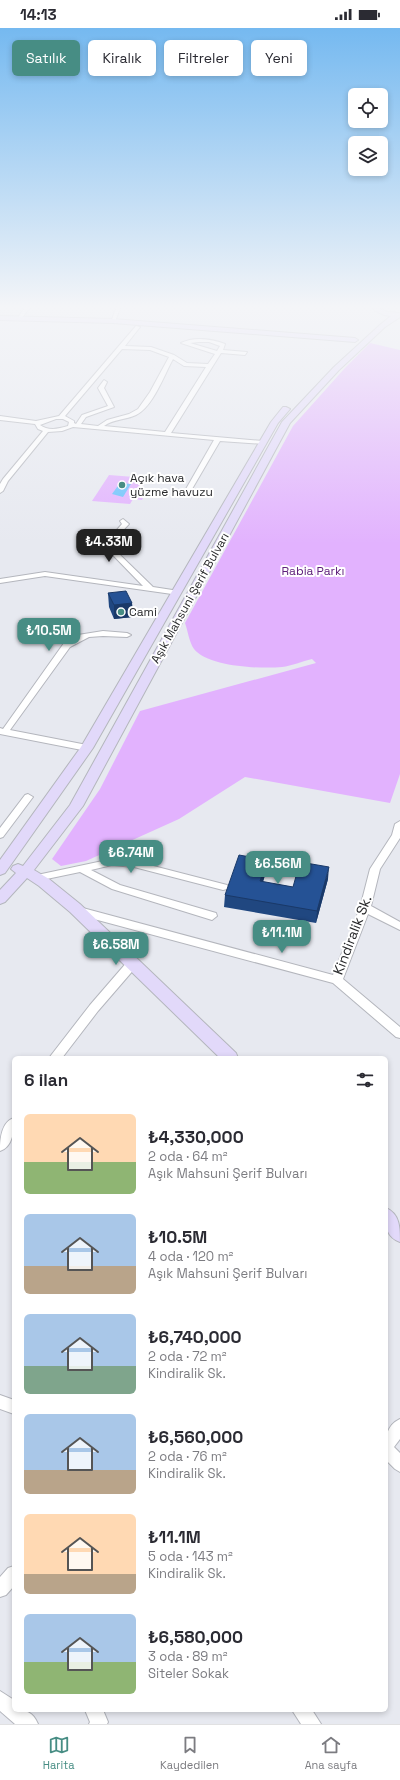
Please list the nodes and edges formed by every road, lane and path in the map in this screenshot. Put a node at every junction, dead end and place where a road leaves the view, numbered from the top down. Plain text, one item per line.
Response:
1 (88, 385) edge
2 (102, 385) edge
3 (157, 385) edge
4 (198, 385) edge
5 (309, 385) edge
6 (320, 385) edge
7 (61, 417) junction
8 (0, 418) edge
9 (109, 421) junction
10 (39, 422) junction
11 (75, 425) junction
12 (100, 427) junction
13 (48, 430) junction
14 (140, 431) junction
15 (167, 434) junction
16 (218, 439) junction
17 (263, 443) junction
18 (189, 489) dead end
19 (0, 491) edge
20 (123, 521) dead end
21 (0, 581) edge
22 (150, 589) junction
23 (176, 593) junction
24 (127, 635) dead end
25 (2, 731) edge
26 (87, 748) junction
27 (28, 797) dead end
28 (400, 824) edge
29 (398, 834) edge
30 (0, 835) edge
31 (2, 868) edge
32 (82, 869) junction
33 (31, 874) junction
34 (223, 887) dead end
35 (0, 899) edge
36 (365, 908) junction
37 (78, 911) junction
38 (212, 916) dead end
39 (400, 926) edge
40 (132, 964) junction
41 (337, 980) junction
42 (400, 1034) edge
43 (57, 1056) edge
44 (228, 1056) edge
45 (12, 1127) edge
46 (0, 1146) edge
47 (388, 1219) edge
48 (400, 1234) edge
49 (400, 1427) edge
50 (388, 1442) edge
51 (388, 1451) edge
52 (400, 1464) edge
53 (12, 1577) edge
54 (0, 1589) edge
55 (0, 1700) edge
56 (12, 1710) edge
57 (14, 1712) edge
58 (95, 1712) edge
59 (303, 1712) edge
60 (29, 1724) edge
61 (98, 1724) edge
62 (312, 1724) edge

1 - 7 street
2 - 11 street
3 - 9 street
4 - 15 street
5 - 17 main road, Aşık Mahsuni Şerif Bulvarı
6 - 33 main road, Aşık Mahsuni Şerif Bulvarı
7 - 10 street
7 - 11 street
8 - 10 street
9 - 12 street
9 - 14 street
10 - 13 street
11 - 12 street
11 - 13 street
12 - 14 street
13 - 19 street
14 - 15 street
15 - 16 street
16 - 17 street
16 - 18 street
17 - 23 main road, Aşık Mahsuni Şerif Bulvarı
20 - 22 street
21 - 22 street
22 - 23 street
23 - 26 main road, Aşık Mahsuni Şerif Bulvarı
24 - 25 street
25 - 26 street
26 - 31 main road, Aşık Mahsuni Şerif Bulvarı
27 - 30 street
28 - 29 street, Kindiralik Sk.
29 - 36 street, Kindiralik Sk.
31 - 33 main road
32 - 33 street
32 - 34 street
32 - 38 street
33 - 35 main road, Aşık Mahsuni Şerif Bulvarı
33 - 37 main road
36 - 39 street
36 - 41 street, Kindiralik Sk.
37 - 40 main road
37 - 41 street, Kindiralik Sk.
40 - 43 street
40 - 44 main road
41 - 42 street
45 - 46 street
47 - 48 main road
49 - 50 street
51 - 52 street
53 - 54 street
55 - 56 street
57 - 60 street
58 - 61 street
59 - 62 street

